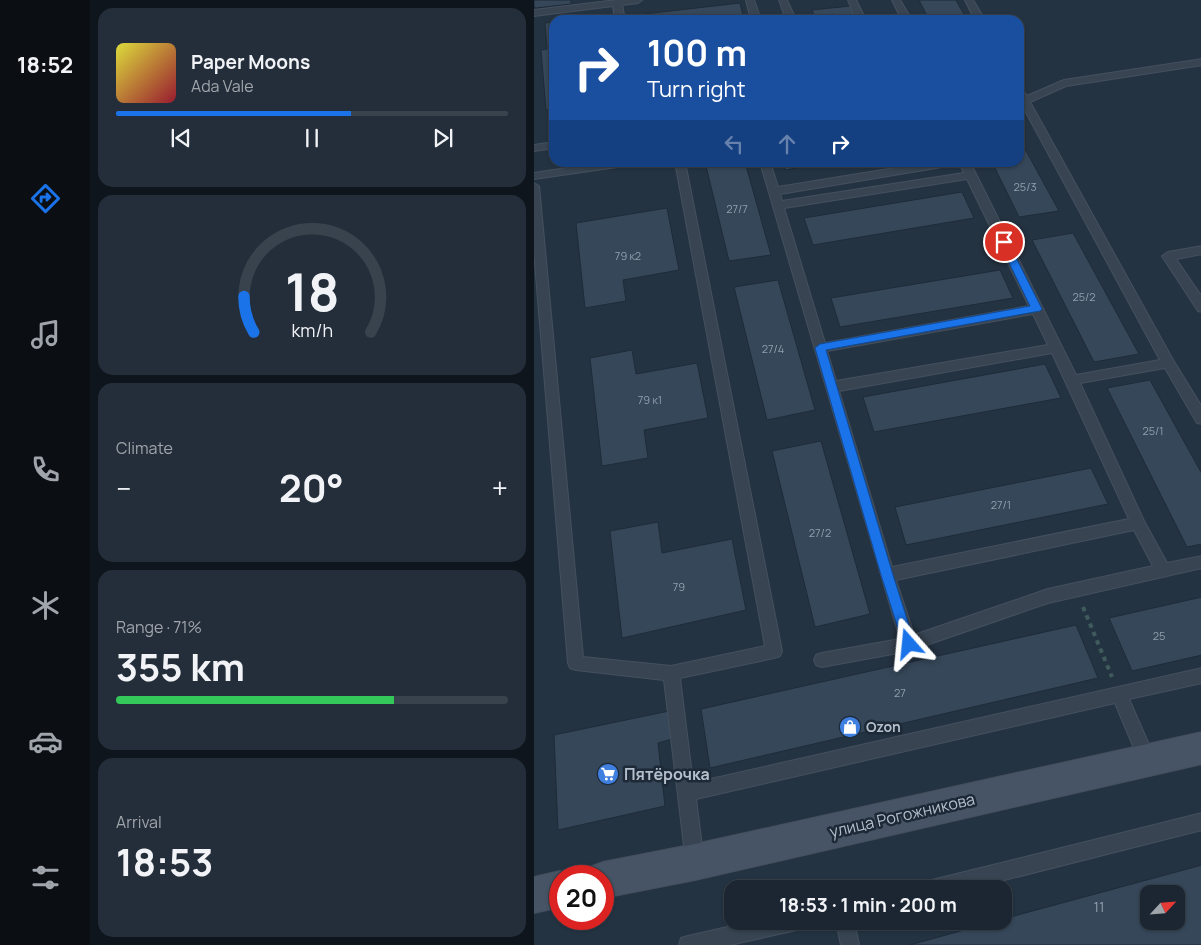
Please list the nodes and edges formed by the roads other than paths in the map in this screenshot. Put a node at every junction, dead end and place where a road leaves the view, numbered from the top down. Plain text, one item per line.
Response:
1 (638, 0) edge
2 (750, 0) edge
3 (797, 0) edge
4 (852, 0) edge
5 (896, 0) edge
6 (969, 0) edge
7 (783, 1) edge
8 (617, 3) junction
9 (534, 13) edge
10 (619, 15) edge
11 (754, 15) edge
12 (789, 15) edge
13 (859, 15) edge
14 (904, 15) edge
15 (977, 15) edge
16 (1201, 62) edge
17 (1024, 98) edge
18 (1024, 104) edge
19 (549, 146) edge
20 (534, 148) edge
21 (596, 167) edge
22 (681, 167) edge
23 (767, 167) edge
24 (925, 167) edge
25 (966, 167) edge
26 (970, 175) junction
27 (534, 176) edge
28 (534, 186) edge
29 (774, 191) junction
30 (778, 204) junction
31 (1201, 250) edge
32 (1201, 308) edge
33 (1037, 309) junction
34 (820, 348) junction
35 (1056, 348) junction
36 (1168, 362) junction
37 (1072, 380) junction
38 (832, 387) junction
39 (1201, 418) edge
40 (1138, 523) junction
41 (1201, 562) edge
42 (1163, 571) junction
43 (887, 575) junction
44 (909, 644) junction
45 (822, 660) dead end
46 (671, 672) junction
47 (1201, 675) edge
48 (1119, 694) junction
49 (1201, 748) edge
50 (1148, 761) junction
51 (686, 793) junction
52 (1201, 821) edge
53 (694, 862) junction
54 (614, 878) edge
55 (968, 880) edge
56 (549, 892) edge
57 (534, 895) edge
58 (756, 930) edge
59 (847, 930) edge
60 (688, 945) edge
61 (850, 945) edge

1 - 8 lane
2 - 11 lane
3 - 7 lane
4 - 13 lane
5 - 14 lane
6 - 15 lane
7 - 12 lane
8 - 9 lane
8 - 10 lane
16 - 17 lane
18 - 36 lane
19 - 20 lane
21 - 27 lane
22 - 46 lane
23 - 29 lane
24 - 29 lane
25 - 26 lane
26 - 30 lane
26 - 33 lane
28 - 46 lane
29 - 30 lane
30 - 34 lane
31 - 32 lane
33 - 34 lane
33 - 35 lane
34 - 38 lane
35 - 37 lane
35 - 38 lane
36 - 37 lane
36 - 39 lane
37 - 40 lane
38 - 43 lane
40 - 42 lane
40 - 43 lane
41 - 42 lane
42 - 44 lane
43 - 44 lane
44 - 45 lane
46 - 51 lane
47 - 48 lane
48 - 50 lane
48 - 51 lane
49 - 50 street, улица Рогожникова
50 - 53 street, улица Рогожникова
51 - 53 lane
52 - 55 lane
53 - 54 street, улица Рогожникова
56 - 57 street
58 - 60 lane
59 - 61 lane

